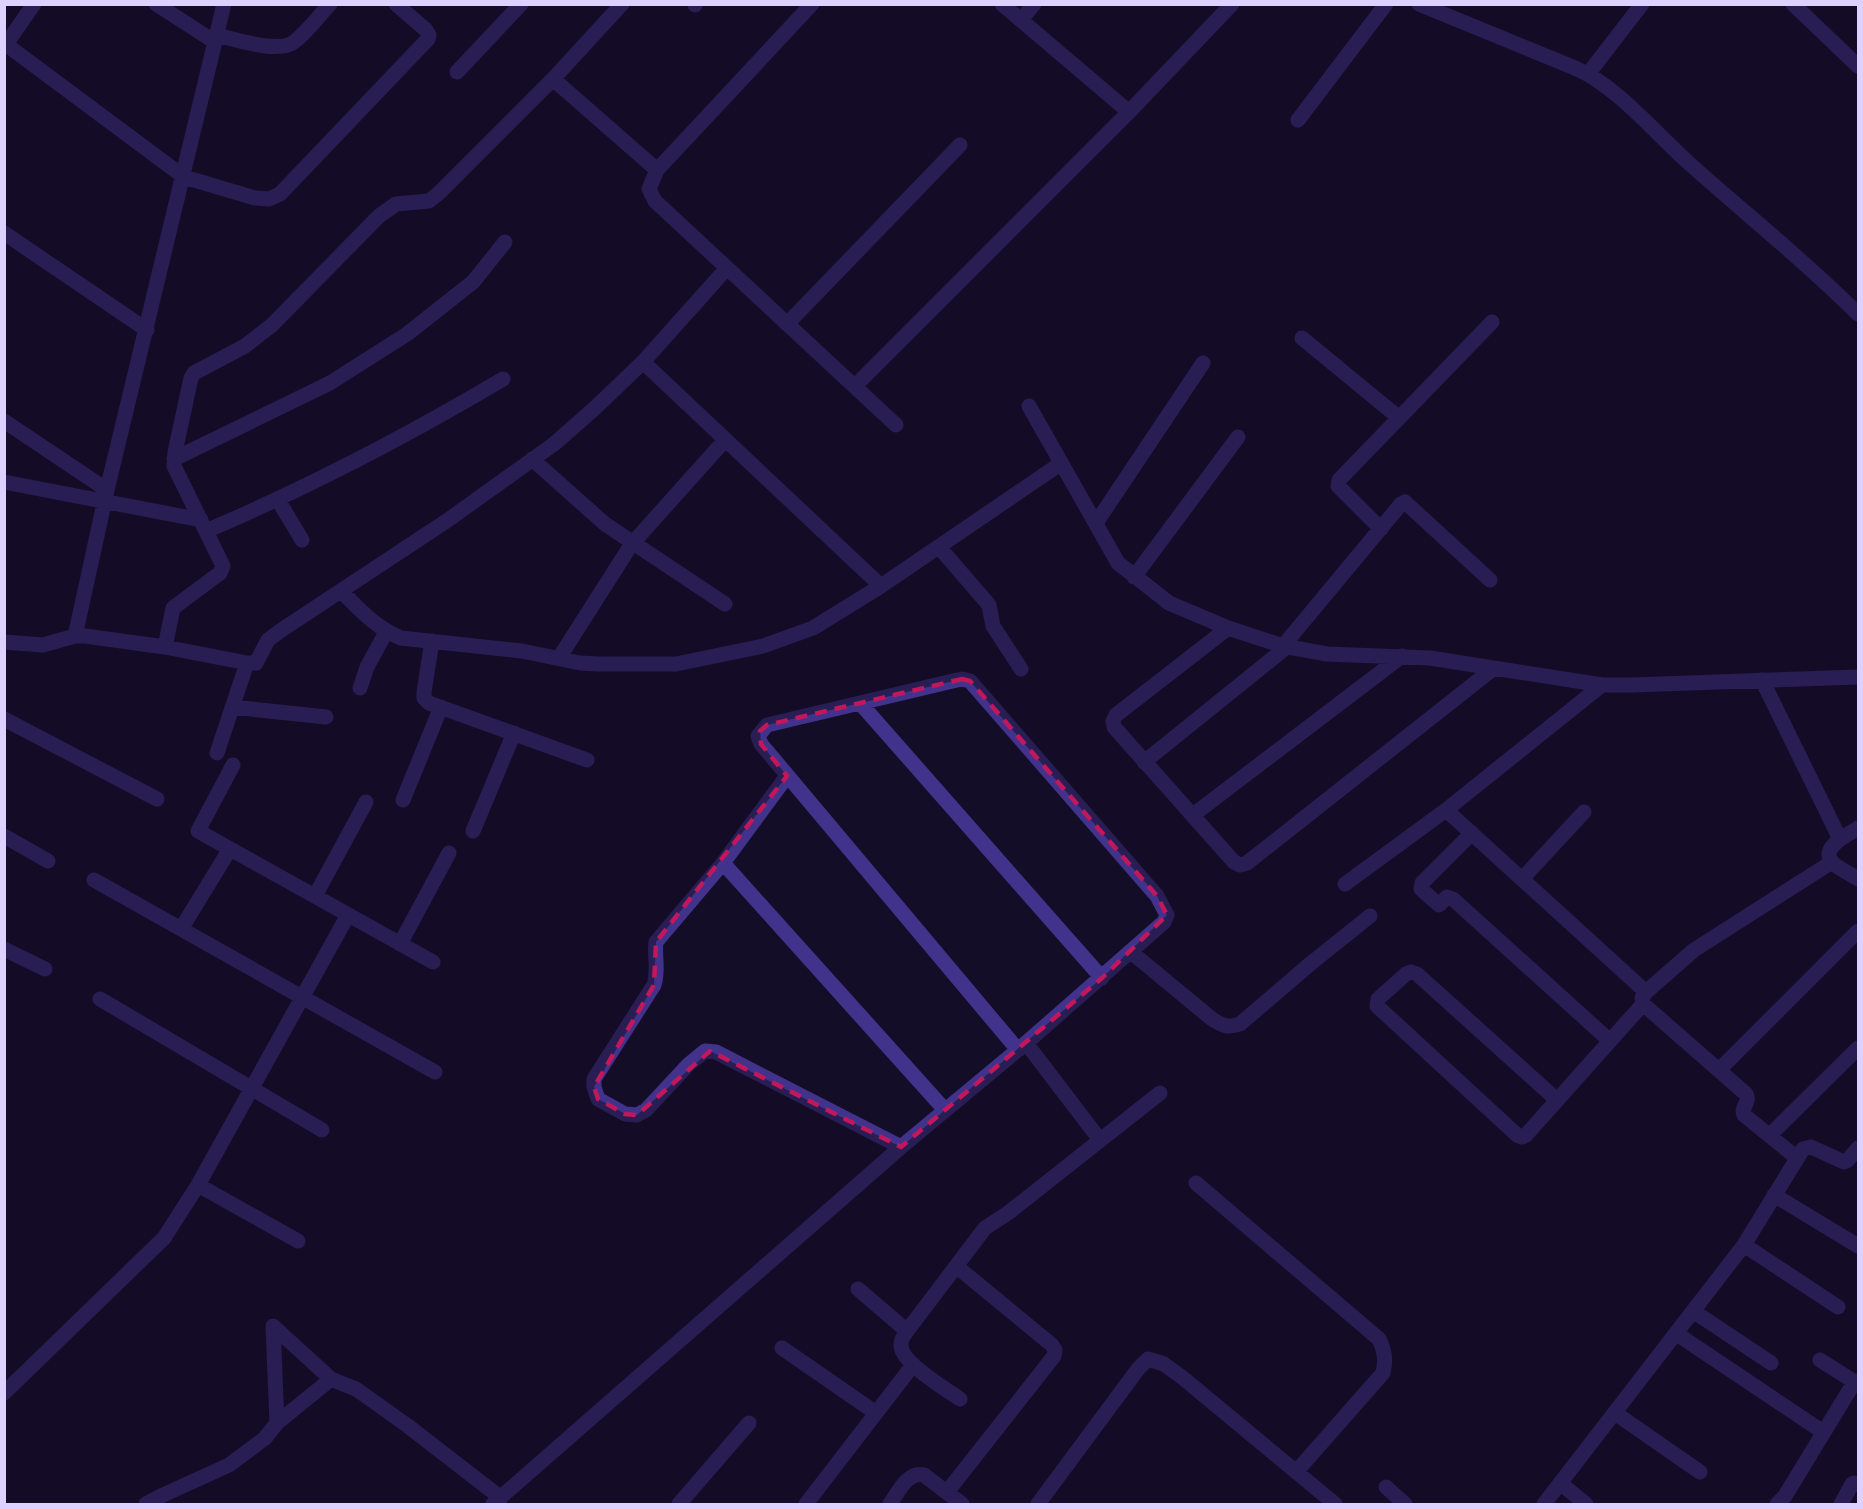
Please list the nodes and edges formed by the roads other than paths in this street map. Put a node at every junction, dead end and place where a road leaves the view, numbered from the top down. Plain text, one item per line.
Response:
1 (34, 4) edge
2 (156, 4) edge
3 (224, 4) edge
4 (330, 4) edge
5 (396, 4) edge
6 (521, 4) edge
7 (622, 4) edge
8 (812, 4) edge
9 (1002, 4) edge
10 (1034, 4) edge
11 (1232, 4) edge
12 (1386, 4) edge
13 (1642, 4) edge
14 (1793, 4) edge
15 (1423, 5) edge
16 (1021, 20) junction
17 (215, 39) junction
18 (5, 44) edge
19 (1858, 66) edge
20 (457, 72) dead end
21 (1588, 74) junction
22 (553, 79) junction
23 (1129, 112) junction
24 (1298, 120) dead end
25 (960, 145) dead end
26 (657, 170) junction
27 (184, 177) junction
28 (4, 233) edge
29 (504, 242) dead end
30 (727, 268) junction
31 (1858, 314) edge
32 (1492, 322) dead end
33 (787, 324) junction
34 (147, 330) junction
35 (1302, 338) dead end
36 (643, 362) junction
37 (1203, 363) dead end
38 (503, 379) dead end
39 (855, 386) junction
40 (1029, 406) dead end
41 (1398, 417) junction
42 (4, 421) edge
43 (897, 425) dead end
44 (1238, 437) dead end
45 (725, 440) junction
46 (174, 459) junction
47 (532, 459) junction
48 (1060, 464) junction
49 (5, 485) edge
50 (106, 496) junction
51 (278, 500) junction
52 (1096, 523) junction
53 (204, 525) junction
54 (1381, 529) junction
55 (302, 540) dead end
56 (633, 542) junction
57 (939, 547) junction
58 (1134, 577) junction
59 (1490, 579) dead end
60 (881, 586) junction
61 (341, 591) junction
62 (725, 604) dead end
63 (1228, 628) junction
64 (386, 632) junction
65 (75, 636) junction
66 (432, 641) junction
67 (4, 642) edge
68 (1285, 646) junction
69 (165, 647) junction
70 (1401, 657) junction
71 (559, 658) junction
72 (247, 663) junction
73 (1494, 668) junction
74 (1021, 669) dead end
75 (1858, 677) edge
76 (1762, 680) junction
77 (1602, 685) junction
78 (360, 688) dead end
79 (860, 703) junction
80 (232, 707) junction
81 (441, 707) junction
82 (326, 717) dead end
83 (4, 719) edge
84 (514, 733) junction
85 (217, 753) dead end
86 (587, 760) dead end
87 (1144, 762) junction
88 (233, 765) dead end
89 (787, 776) junction
90 (157, 799) dead end
91 (403, 800) dead end
92 (366, 802) dead end
93 (1446, 810) junction
94 (1584, 812) dead end
95 (1193, 815) junction
96 (1858, 828) edge
97 (473, 831) dead end
98 (1472, 833) junction
99 (4, 836) edge
100 (1840, 839) junction
101 (230, 849) junction
102 (449, 853) dead end
103 (48, 861) dead end
104 (1832, 862) junction
105 (723, 863) junction
106 (1522, 879) junction
107 (1858, 879) edge
108 (94, 880) dead end
109 (1345, 884) dead end
110 (315, 896) junction
111 (348, 915) junction
112 (1370, 916) dead end
113 (181, 929) junction
114 (1858, 931) edge
115 (400, 944) junction
116 (4, 949) edge
117 (1131, 952) junction
118 (433, 962) dead end
119 (45, 969) dead end
120 (1102, 978) junction
121 (302, 997) junction
122 (1644, 998) junction
123 (100, 999) dead end
124 (1610, 1041) junction
125 (1022, 1047) junction
126 (1858, 1048) edge
127 (1719, 1070) junction
128 (435, 1072) dead end
129 (251, 1089) junction
130 (1160, 1093) dead end
131 (1557, 1100) junction
132 (945, 1110) junction
133 (321, 1130) dead end
134 (1770, 1135) junction
135 (1100, 1140) junction
136 (902, 1147) junction
137 (1858, 1148) edge
138 (1797, 1158) junction
139 (1196, 1183) dead end
140 (198, 1185) junction
141 (1774, 1195) junction
142 (298, 1241) dead end
143 (1744, 1245) junction
144 (1858, 1246) edge
145 (956, 1266) junction
146 (858, 1289) dead end
147 (1838, 1307) dead end
148 (1694, 1311) junction
149 (907, 1331) junction
150 (1677, 1334) junction
151 (782, 1348) dead end
152 (1820, 1360) dead end
153 (1772, 1363) dead end
154 (913, 1365) junction
155 (331, 1379) junction
156 (1857, 1383) edge
157 (4, 1393) edge
158 (960, 1399) dead end
159 (876, 1413) junction
160 (1615, 1413) junction
161 (277, 1423) junction
162 (749, 1423) dead end
163 (1823, 1432) junction
164 (1296, 1472) junction
165 (1700, 1472) dead end
166 (1560, 1483) junction
167 (1858, 1485) edge
168 (1386, 1487) dead end
169 (946, 1492) junction
170 (497, 1501) edge
171 (146, 1504) edge
172 (679, 1504) edge
173 (806, 1504) edge
174 (890, 1504) edge
175 (962, 1504) edge
176 (1038, 1504) edge
177 (1335, 1504) edge
178 (1405, 1504) edge
179 (1544, 1504) edge
180 (1586, 1504) edge
181 (1777, 1504) edge
182 (1841, 1504) edge

1 - 18 street
2 - 17 street
3 - 17 street
4 - 17 street
5 - 27 street
6 - 20 street
7 - 22 street
8 - 26 street
9 - 16 street
10 - 16 street
11 - 23 street
12 - 24 street
13 - 21 street
14 - 19 street
15 - 21 street
16 - 23 street
17 - 27 street
18 - 27 street
21 - 31 street
22 - 26 street
22 - 46 street
23 - 39 street
25 - 33 street
26 - 30 street
27 - 34 street
28 - 34 street
29 - 46 street
30 - 33 street
30 - 36 street
32 - 41 street
33 - 39 street
34 - 50 street
35 - 41 street
36 - 45 street
36 - 47 street
37 - 52 street
38 - 51 street
39 - 43 street
40 - 48 street
41 - 54 street
42 - 50 street
44 - 58 street
45 - 56 street
45 - 60 street
46 - 53 street
47 - 56 street
47 - 61 street
48 - 52 street
48 - 57 street
49 - 50 street
50 - 53 street
50 - 65 street
51 - 53 street
51 - 55 street
52 - 58 street
53 - 69 street
54 - 59 street
54 - 68 street
56 - 62 street
56 - 71 street
57 - 60 street
57 - 74 street
58 - 63 street
60 - 71 street
61 - 64 street
61 - 72 street
63 - 68 street
63 - 87 street
64 - 66 street
64 - 78 street
65 - 67 street
65 - 69 street
66 - 71 street
66 - 81 street
68 - 70 street
68 - 87 street
69 - 72 street
70 - 73 street
70 - 95 street
72 - 80 street
73 - 77 street
73 - 95 street
75 - 76 street
76 - 77 street
76 - 100 street
77 - 93 street
79 - 89 street
79 - 117 street
79 - 120 street
80 - 82 street
80 - 85 street
81 - 84 street
81 - 91 street
83 - 90 street
84 - 86 street
84 - 97 street
87 - 95 street
88 - 101 street
89 - 105 street
89 - 125 street
92 - 110 street
93 - 98 street
93 - 109 street
94 - 106 street
96 - 100 street
98 - 106 street
98 - 124 street
99 - 103 street
100 - 104 street
101 - 110 street
101 - 113 street
102 - 115 street
104 - 107 street
104 - 122 street
105 - 132 street
105 - 136 street
106 - 122 street
108 - 113 street
110 - 111 street
111 - 115 street
111 - 121 street
112 - 117 street
113 - 121 street
114 - 127 street
115 - 118 street
116 - 119 street
117 - 120 street
120 - 125 street
121 - 128 street
121 - 129 street
122 - 124 street
122 - 127 street
123 - 129 street
124 - 131 street
125 - 132 street
125 - 135 street
126 - 134 street
127 - 134 street
129 - 133 street
129 - 140 street
130 - 135 street
131 - 131 street
132 - 136 street
134 - 138 street
135 - 145 street
136 - 170 street
137 - 138 street
138 - 141 street
139 - 164 street
140 - 142 street
140 - 157 street
141 - 143 street
141 - 144 street
143 - 147 street
143 - 148 street
145 - 149 street
145 - 169 street
146 - 149 street
148 - 150 street
148 - 153 street
149 - 154 street
150 - 160 street
150 - 163 street
151 - 159 street
152 - 156 street
154 - 158 street
154 - 159 street
155 - 161 street
155 - 161 street
155 - 170 street
156 - 163 street
159 - 173 street
160 - 165 street
160 - 166 street
161 - 171 street
162 - 172 street
163 - 181 street
164 - 176 street
164 - 177 street
166 - 179 street
166 - 180 street
167 - 182 street
168 - 178 street
169 - 174 street
169 - 175 street

